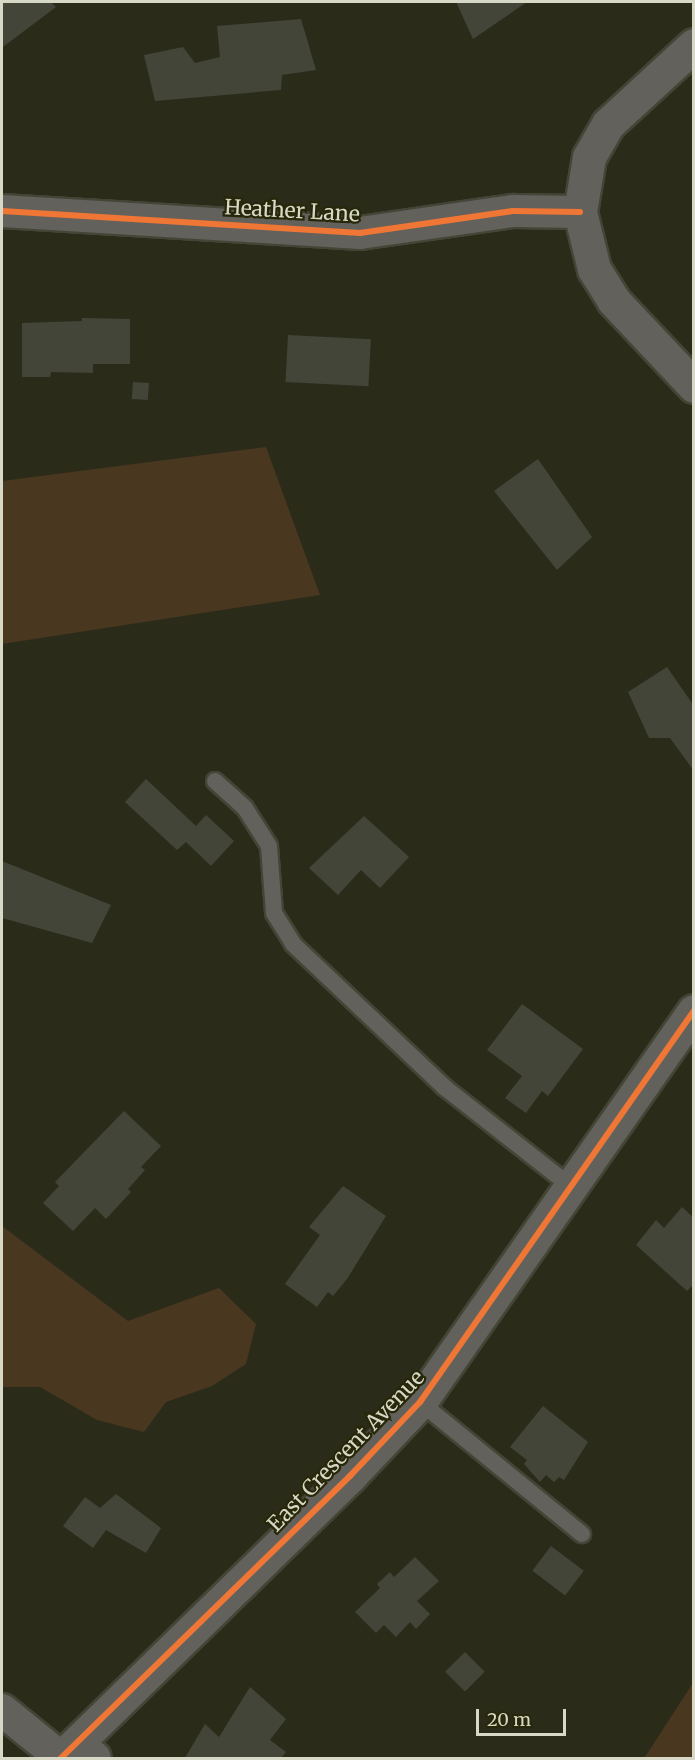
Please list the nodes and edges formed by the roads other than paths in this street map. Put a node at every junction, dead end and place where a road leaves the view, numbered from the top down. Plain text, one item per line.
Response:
1 (693, 45) edge
2 (2, 211) edge
3 (580, 212) junction
4 (693, 386) edge
5 (215, 781) dead end
6 (693, 1011) edge
7 (569, 1185) junction
8 (420, 1402) junction
9 (582, 1534) dead end
10 (2, 1710) edge
11 (73, 1755) edge

1 - 3 street
2 - 3 street, Heather Lane
3 - 4 street
5 - 7 lane
6 - 7 street, East Crescent Avenue
7 - 8 street, East Crescent Avenue
8 - 9 lane
8 - 11 street, East Crescent Avenue
10 - 11 street

